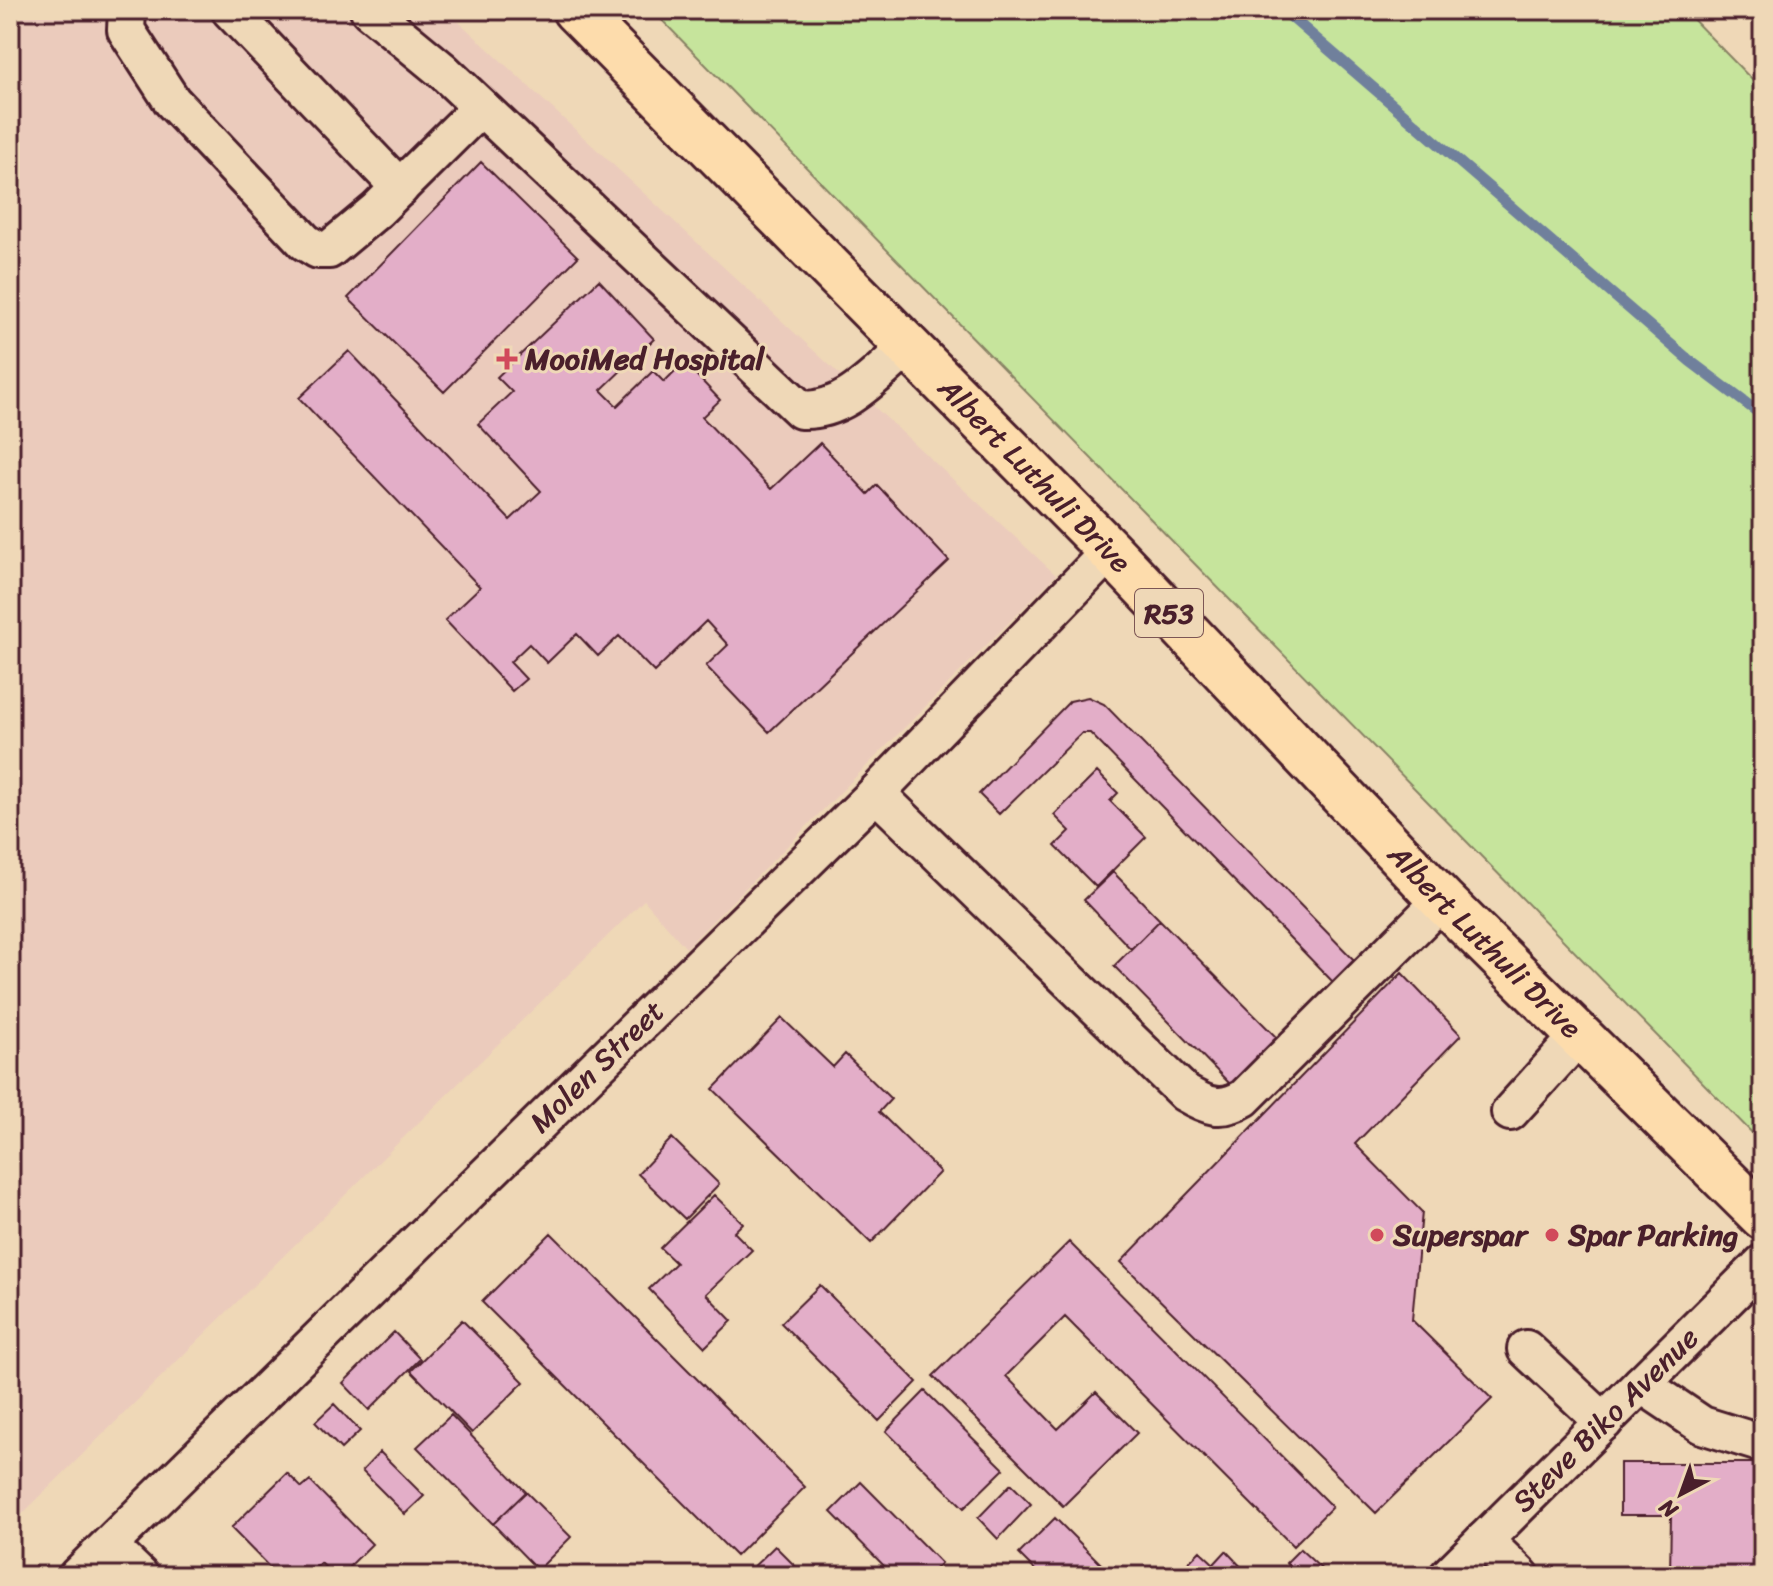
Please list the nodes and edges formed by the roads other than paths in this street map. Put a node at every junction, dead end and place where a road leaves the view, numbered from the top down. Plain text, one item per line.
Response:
1 (127, 10) edge
2 (230, 10) edge
3 (369, 10) edge
4 (575, 10) edge
5 (597, 26) edge
6 (480, 108) junction
7 (400, 188) junction
8 (907, 348) junction
9 (1110, 551) junction
10 (876, 793) junction
11 (1442, 900) junction
12 (1578, 1037) junction
13 (1510, 1112) dead end
14 (1763, 1217) edge
15 (1763, 1263) edge
16 (1526, 1349) dead end
17 (1641, 1384) junction
18 (1604, 1422) junction
19 (1763, 1444) edge
20 (1484, 1540) junction
21 (109, 1546) junction
22 (77, 1576) edge
23 (140, 1576) edge
24 (1448, 1576) edge
25 (1521, 1576) edge

1 - 7 street
2 - 7 street
3 - 6 street
4 - 5 main road, Albert Luthuli Drive / R53
5 - 8 main road, Albert Luthuli Drive / R53
6 - 7 street
6 - 8 street
8 - 9 main road, Albert Luthuli Drive / R53
9 - 10 street, Molen Street
9 - 11 main road, Albert Luthuli Drive / R53
10 - 11 street
10 - 21 street, Molen Street
11 - 12 main road, Albert Luthuli Drive / R53
12 - 13 street
12 - 14 main road, Albert Luthuli Drive / R53
15 - 17 street, Steve Biko Avenue
16 - 18 street
17 - 18 street, Steve Biko Avenue
17 - 19 street
18 - 20 street, Steve Biko Avenue
20 - 24 street, Steve Biko Avenue
20 - 25 street
21 - 22 street, Molen Street
21 - 23 street

